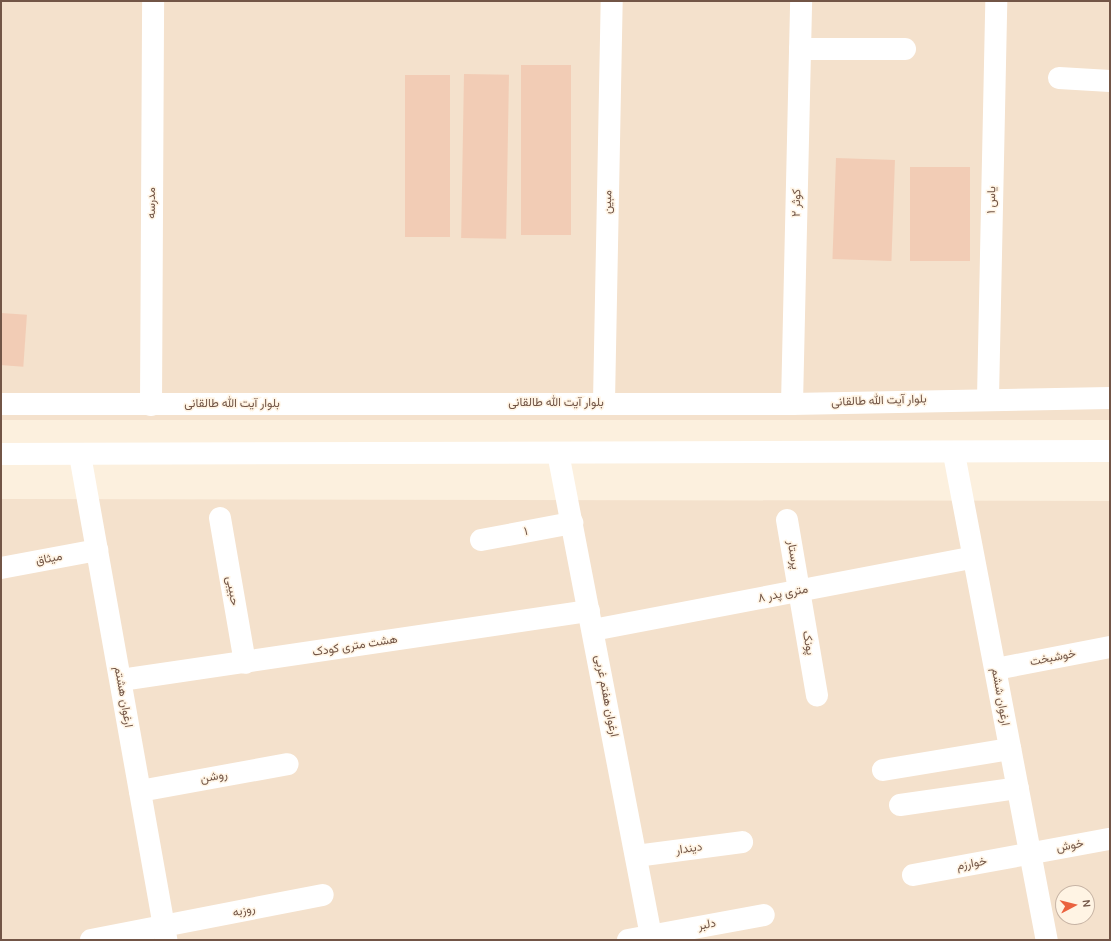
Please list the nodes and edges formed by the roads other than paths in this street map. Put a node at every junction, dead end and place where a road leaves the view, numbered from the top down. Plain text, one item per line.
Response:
1 (154, 1) edge
2 (612, 1) edge
3 (801, 1) edge
4 (996, 1) edge
5 (800, 49) junction
6 (905, 49) dead end
7 (1059, 78) dead end
8 (1110, 81) edge
9 (988, 398) junction
10 (1110, 398) edge
11 (604, 402) junction
12 (1, 404) edge
13 (792, 404) junction
14 (151, 405) junction
15 (1110, 451) edge
16 (558, 453) junction
17 (1, 454) edge
18 (954, 454) junction
19 (80, 455) junction
20 (220, 518) dead end
21 (787, 520) dead end
22 (572, 523) junction
23 (481, 540) dead end
24 (97, 550) junction
25 (972, 558) junction
26 (1, 568) edge
27 (799, 591) junction
28 (591, 621) junction
29 (1110, 647) edge
30 (244, 663) junction
31 (996, 669) junction
32 (120, 680) junction
33 (817, 695) dead end
34 (1010, 749) junction
35 (288, 764) dead end
36 (883, 770) dead end
37 (1018, 788) junction
38 (140, 791) junction
39 (900, 805) dead end
40 (1110, 839) edge
41 (742, 842) dead end
42 (1030, 853) junction
43 (636, 856) junction
44 (913, 875) dead end
45 (323, 895) dead end
46 (764, 915) dead end
47 (165, 934) edge
48 (651, 938) edge
49 (91, 940) edge
50 (628, 940) edge
51 (1047, 940) edge

1 - 14 street, مدرسه
2 - 11 street, مبین
3 - 5 street, کوثر ۲
4 - 9 street, یاس ۱
5 - 6 street
5 - 13 street, کوثر ۲
7 - 8 street
9 - 10 street, بلوار آیت الله طالقانی
9 - 13 street, بلوار آیت الله طالقانی
11 - 13 street, بلوار آیت الله طالقانی
11 - 14 street, بلوار آیت الله طالقانی
12 - 14 street, بلوار آیت الله طالقانی
15 - 18 street
16 - 18 street
16 - 19 street
16 - 22 street, ارغوان هفتم غربی
17 - 19 street
18 - 25 street, ارغوان ششم
19 - 24 street, ارغوان هشتم
20 - 30 street, حبیبی
21 - 27 street, پرستار
22 - 23 street, ۱
22 - 28 street, ارغوان هفتم غربی
24 - 26 street, میثاق
24 - 32 street, ارغوان هشتم
25 - 27 street, ۸ متری پدر
25 - 31 street, ارغوان ششم
27 - 28 street, ۸ متری پدر
27 - 33 street, پونک
28 - 30 street, هشت متری کودک
28 - 43 street, ارغوان هفتم غربی
29 - 31 street, خوشبخت
30 - 32 street, هشت متری کودک
31 - 34 street, ارغوان ششم
32 - 38 street, ارغوان هشتم
34 - 36 street
34 - 37 street, ارغوان ششم
35 - 38 street, روشن
37 - 39 street
37 - 42 street, ارغوان ششم
38 - 47 street, ارغوان هشتم
40 - 42 street, خوش
41 - 43 street, دیندار
42 - 44 street, خوارزم
42 - 51 street, ارغوان ششم
43 - 48 street, ارغوان هفتم غربی
45 - 47 street, روزبه
46 - 48 street, دلبر
47 - 49 street, روزبه
48 - 50 street, دلبر

